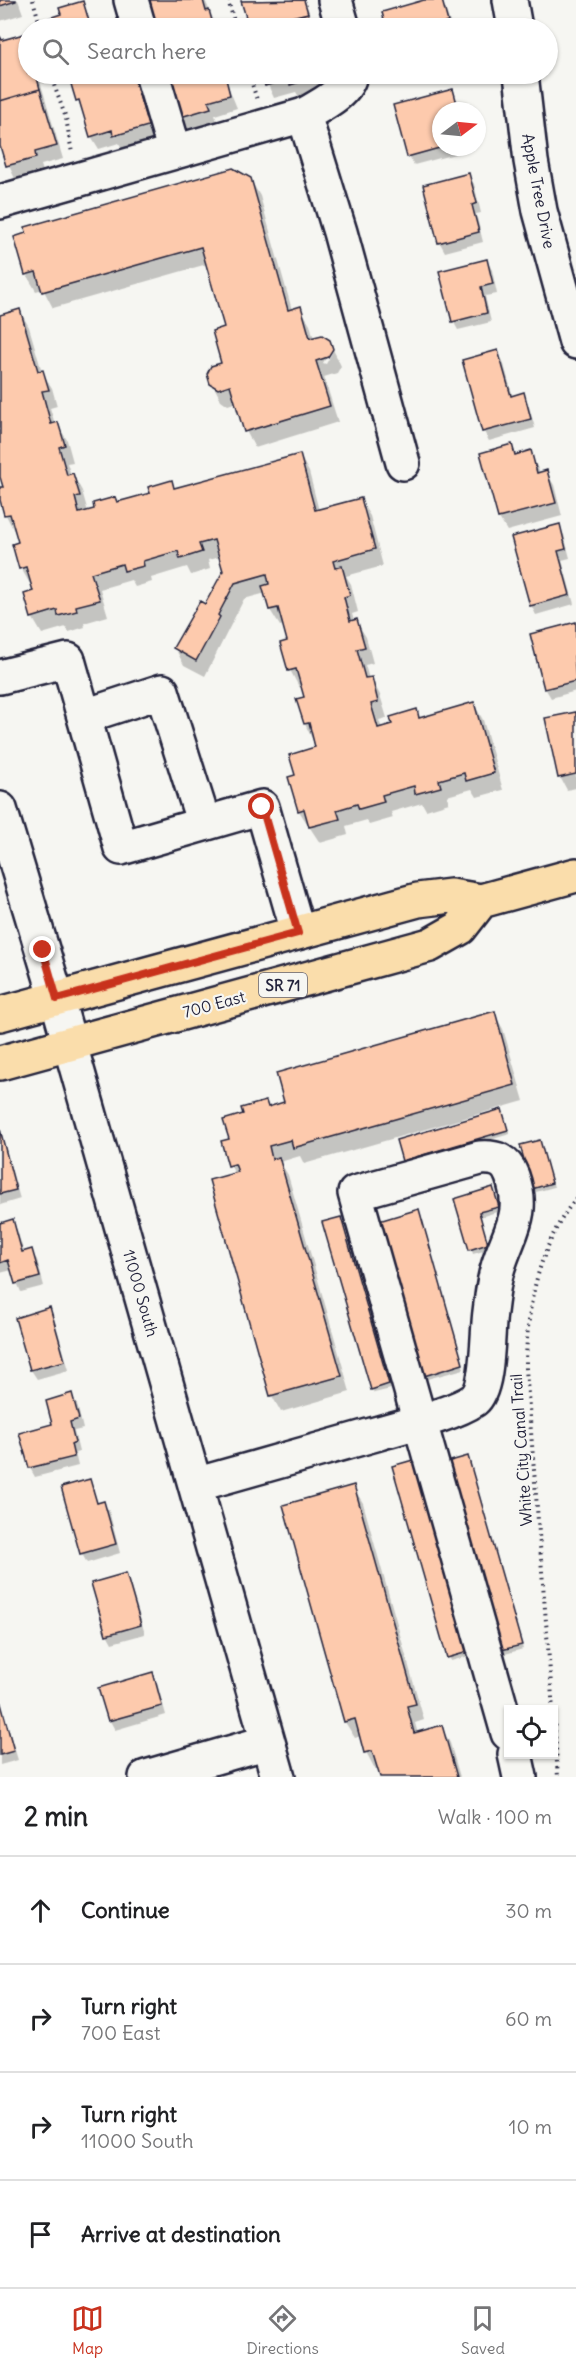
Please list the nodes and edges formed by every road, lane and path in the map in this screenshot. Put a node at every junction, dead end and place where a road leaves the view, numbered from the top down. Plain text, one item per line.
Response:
1 (33, 0) edge
2 (131, 0) edge
3 (228, 0) edge
4 (335, 0) edge
5 (510, 0) edge
6 (38, 18) edge
7 (136, 18) edge
8 (233, 18) edge
9 (340, 18) edge
10 (513, 18) edge
11 (54, 84) edge
12 (155, 84) edge
13 (252, 84) edge
14 (345, 84) edge
15 (522, 84) edge
16 (258, 103) dead end
17 (304, 115) junction
18 (175, 152) junction
19 (73, 156) dead end
20 (0, 202) edge
21 (576, 342) edge
22 (403, 463) dead end
23 (0, 677) edge
24 (85, 716) junction
25 (0, 809) edge
26 (204, 824) junction
27 (576, 875) edge
28 (481, 901) junction
29 (298, 933) junction
30 (57, 999) junction
31 (0, 1014) edge
32 (70, 1043) junction
33 (0, 1063) edge
34 (576, 1198) edge
35 (420, 1421) junction
36 (195, 1485) junction
37 (553, 1705) edge
38 (504, 1719) edge
39 (268, 1742) junction
40 (516, 1759) edge
41 (557, 1759) edge
42 (146, 1777) edge
43 (278, 1777) edge
44 (520, 1777) edge
45 (558, 1777) edge

1 - 6 path
2 - 7 street
3 - 8 path
4 - 9 street
5 - 10 street
11 - 19 path
12 - 18 street
13 - 16 path
14 - 17 street
15 - 21 street, Apple Tree Drive
17 - 18 street
17 - 22 street
18 - 20 street
23 - 24 street
24 - 26 street
24 - 26 street
25 - 30 street, 11000 South
26 - 29 street
27 - 28 main road
28 - 29 main road
28 - 32 main road, 700 East / SR 71
29 - 30 main road
30 - 31 main road
30 - 32 street, 11000 South
32 - 33 main road, 700 East / SR 71
32 - 36 street, 11000 South
34 - 37 path, White City Canal Trail
35 - 35 street
35 - 36 street
35 - 38 street
36 - 39 street, 11000 South
39 - 42 street
39 - 43 street, 11000 South
40 - 44 street
41 - 45 path

